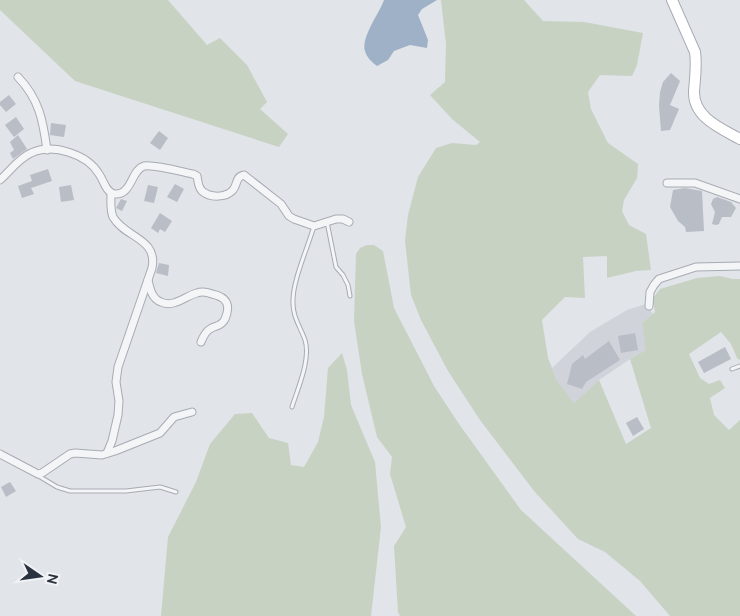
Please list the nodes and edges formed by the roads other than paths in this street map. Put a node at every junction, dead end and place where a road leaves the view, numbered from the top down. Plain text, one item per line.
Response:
1 (672, 0) edge
2 (18, 77) dead end
3 (740, 139) edge
4 (47, 150) junction
5 (0, 180) edge
6 (667, 183) dead end
7 (111, 193) junction
8 (740, 199) edge
9 (327, 221) junction
10 (349, 222) dead end
11 (314, 226) junction
12 (740, 266) edge
13 (148, 280) junction
14 (350, 296) dead end
15 (649, 306) dead end
16 (201, 342) dead end
17 (740, 366) edge
18 (732, 368) dead end
19 (292, 407) dead end
20 (192, 412) dead end
21 (106, 453) junction
22 (0, 454) edge
23 (34, 473) junction
24 (176, 492) dead end

1 - 3 main road
2 - 4 street
4 - 5 street
4 - 7 street
6 - 8 street
7 - 11 street
7 - 13 street
9 - 10 street
9 - 11 street
9 - 14 lane
11 - 19 lane
12 - 15 street
13 - 16 street
13 - 21 street
17 - 18 lane
20 - 21 street
21 - 23 street
22 - 23 street
23 - 24 lane

